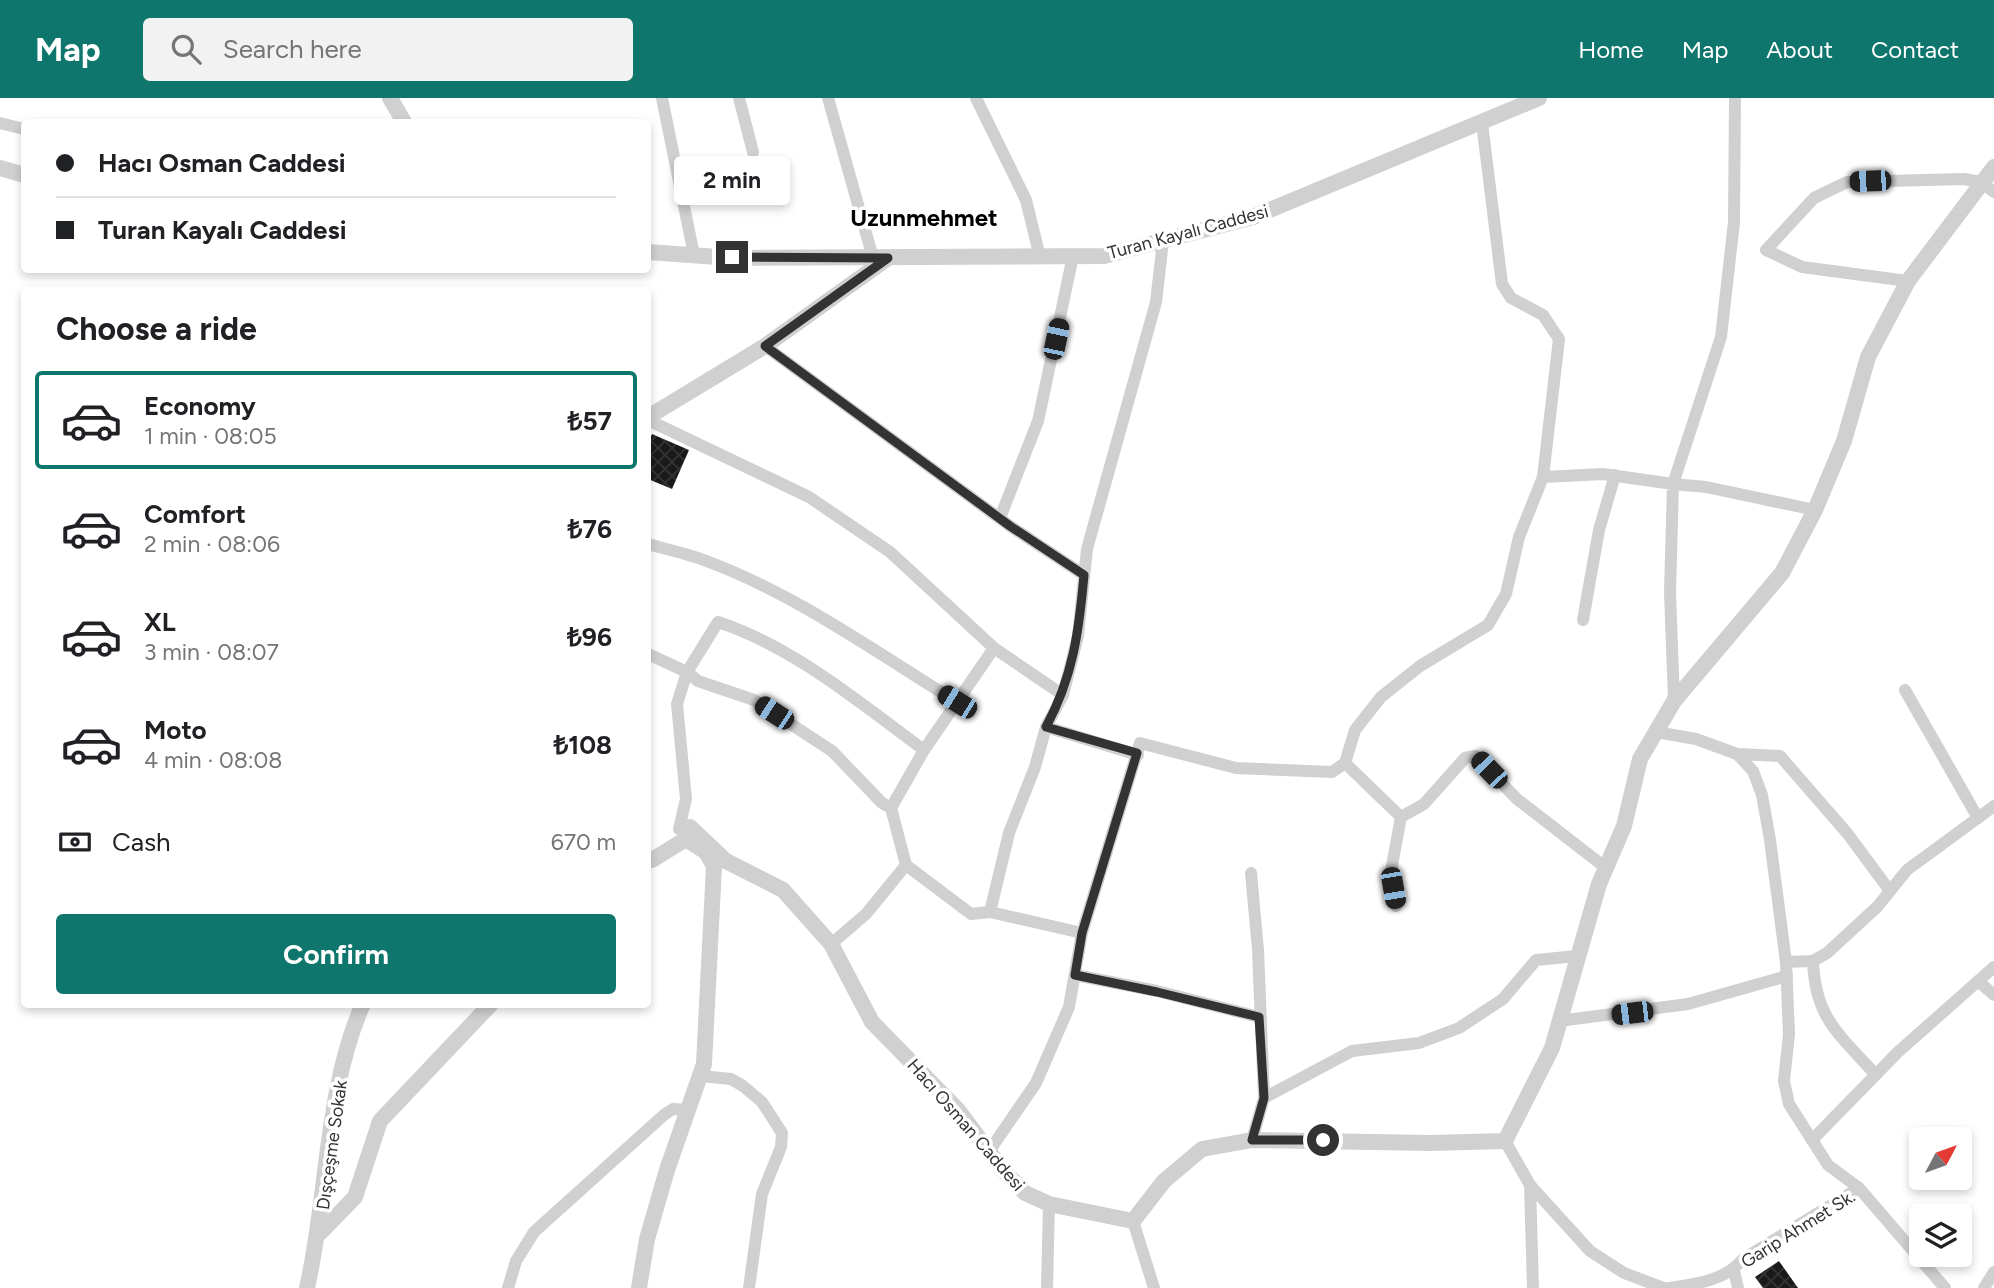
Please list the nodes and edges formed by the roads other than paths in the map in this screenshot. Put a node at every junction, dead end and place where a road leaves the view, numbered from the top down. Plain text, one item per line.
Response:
1 (390, 98) edge
2 (662, 98) edge
3 (739, 98) edge
4 (828, 98) edge
5 (976, 98) edge
6 (1539, 98) edge
7 (1735, 98) edge
8 (398, 119) edge
9 (0, 123) edge
10 (1482, 123) junction
11 (21, 128) edge
12 (753, 152) dead end
13 (1994, 167) edge
14 (0, 168) edge
15 (21, 174) edge
16 (1988, 187) edge
17 (1163, 241) junction
18 (651, 252) edge
19 (694, 255) junction
20 (1040, 257) junction
21 (1073, 257) junction
22 (881, 258) junction
23 (1908, 281) junction
24 (765, 346) junction
25 (651, 417) edge
26 (651, 420) edge
27 (1615, 475) junction
28 (1543, 477) junction
29 (1673, 484) junction
30 (1815, 510) junction
31 (1000, 518) junction
32 (651, 545) edge
33 (1084, 575) junction
34 (1583, 620) dead end
35 (994, 648) junction
36 (651, 655) edge
37 (687, 672) junction
38 (1905, 690) dead end
39 (1063, 695) junction
40 (1674, 701) junction
41 (957, 702) junction
42 (1046, 727) junction
43 (1656, 732) junction
44 (924, 750) junction
45 (1137, 754) junction
46 (1737, 754) junction
47 (1345, 763) junction
48 (1994, 806) edge
49 (891, 808) junction
50 (1401, 817) junction
51 (1978, 818) junction
52 (685, 832) junction
53 (651, 861) edge
54 (720, 863) junction
55 (906, 864) junction
56 (1606, 867) junction
57 (1251, 873) dead end
58 (1890, 891) junction
59 (1396, 906) dead end
60 (990, 912) junction
61 (1082, 933) junction
62 (831, 944) junction
63 (1577, 956) junction
64 (1813, 961) junction
65 (1786, 962) junction
66 (1994, 967) edge
67 (1075, 975) junction
68 (1787, 976) junction
69 (1979, 982) junction
70 (1994, 995) edge
71 (361, 1008) edge
72 (487, 1008) edge
73 (1259, 1017) junction
74 (1559, 1021) junction
75 (1875, 1074) junction
76 (701, 1076) junction
77 (1264, 1098) junction
78 (689, 1110) junction
79 (1252, 1140) junction
80 (1812, 1140) junction
81 (1505, 1141) junction
82 (990, 1150) junction
83 (1530, 1185) junction
84 (1859, 1188) junction
85 (1049, 1204) junction
86 (1133, 1221) junction
87 (320, 1233) junction
88 (1734, 1270) junction
89 (1994, 1272) edge
90 (307, 1288) edge
91 (508, 1288) edge
92 (639, 1288) edge
93 (749, 1288) edge
94 (1047, 1288) edge
95 (1154, 1288) edge
96 (1533, 1288) edge
97 (1666, 1288) edge
98 (1738, 1288) edge
99 (1945, 1288) edge
100 (1984, 1288) edge

1 - 8 street
2 - 19 street
3 - 12 street
4 - 22 street
5 - 20 street
6 - 10 street, Turan Kayalı Caddesi
7 - 29 street
9 - 11 street
10 - 17 street, Turan Kayalı Caddesi
10 - 28 street
13 - 16 street
14 - 15 street
16 - 23 street
16 - 23 street
17 - 21 street, Turan Kayalı Caddesi
17 - 33 street
18 - 19 street, Turan Kayalı Caddesi
19 - 22 street, Turan Kayalı Caddesi
20 - 21 street, Turan Kayalı Caddesi
20 - 22 street, Turan Kayalı Caddesi
21 - 31 street
22 - 24 street
23 - 30 street
24 - 25 street
24 - 31 street
26 - 35 street
27 - 28 street
27 - 29 street
27 - 34 street
28 - 47 street
29 - 30 street
29 - 40 street
30 - 40 street
31 - 33 street
32 - 41 street
33 - 39 street
35 - 39 street
35 - 41 street
36 - 37 street
37 - 44 street
37 - 49 street
37 - 52 street
38 - 51 street
39 - 42 street
40 - 43 street
41 - 44 street
42 - 45 street
42 - 60 street
43 - 46 street
43 - 56 street
44 - 49 street
45 - 47 street
45 - 61 street
46 - 58 street
46 - 65 street
47 - 50 street
48 - 51 street
49 - 55 street
50 - 56 street
50 - 59 street
51 - 58 street
52 - 53 street
52 - 54 street, Hacı Osman Caddesi
54 - 62 street, Hacı Osman Caddesi
54 - 76 street
55 - 60 street
55 - 62 street
56 - 63 street
57 - 73 street
58 - 64 street
60 - 61 street
61 - 67 street
62 - 82 street, Hacı Osman Caddesi
63 - 74 street
63 - 77 street
64 - 65 street
64 - 75 street
65 - 68 street
66 - 69 street
67 - 73 street
67 - 82 street
68 - 74 street
68 - 80 street
69 - 70 street
69 - 75 street
71 - 87 street, Dışçeşme Sokak
72 - 87 street
73 - 77 street
74 - 81 street
75 - 80 street
76 - 78 street
76 - 93 street
77 - 79 street
78 - 91 street
78 - 92 street
79 - 81 street
79 - 86 street
80 - 84 street
81 - 83 street, Garip Ahmet Sk.
82 - 85 street, Hacı Osman Caddesi
83 - 96 street
83 - 97 street, Garip Ahmet Sk.
84 - 88 street, Garip Ahmet Sk.
84 - 99 street, Garip Ahmet Sk.
85 - 86 street, Hacı Osman Caddesi
85 - 94 street
86 - 95 street
87 - 90 street, Dışçeşme Sokak
88 - 97 street, Garip Ahmet Sk.
88 - 98 street, Garip Ahmet Sk.
89 - 100 street

